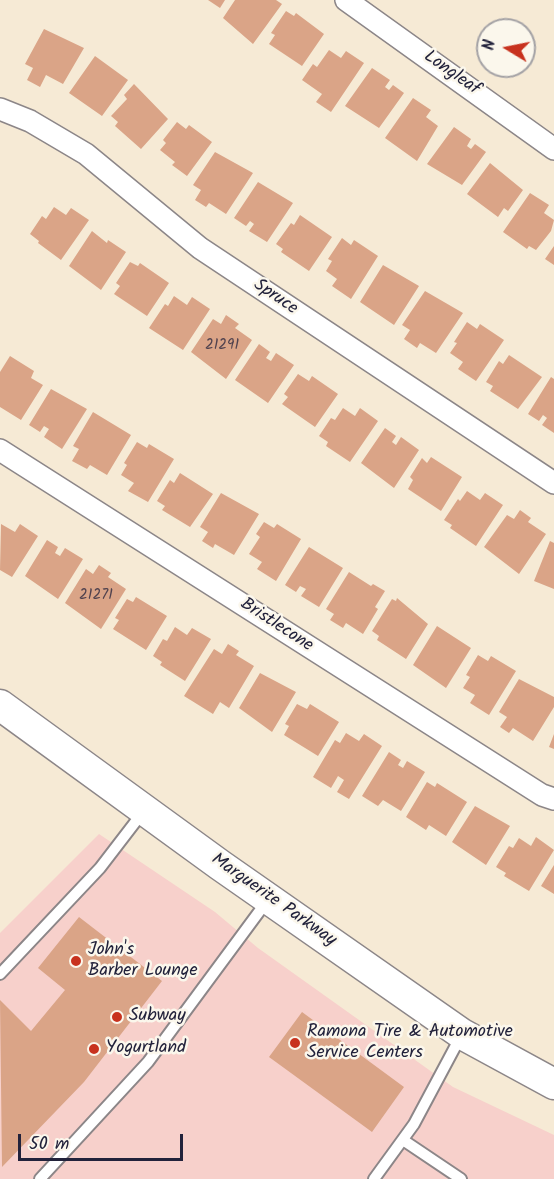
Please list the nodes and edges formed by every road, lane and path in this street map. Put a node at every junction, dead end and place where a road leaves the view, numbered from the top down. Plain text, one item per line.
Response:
1 (346, 0) edge
2 (0, 109) edge
3 (554, 149) edge
4 (0, 450) edge
5 (554, 483) edge
6 (0, 705) edge
7 (554, 799) edge
8 (145, 809) junction
9 (268, 898) junction
10 (0, 974) edge
11 (462, 1034) junction
12 (554, 1084) edge
13 (403, 1140) junction
14 (40, 1179) edge
15 (374, 1179) edge
16 (461, 1179) edge

1 - 3 street, Longleaf
2 - 5 street, Spruce
4 - 7 street, Bristlecone
6 - 8 main road, Marguerite Parkway
8 - 9 main road, Marguerite Parkway
8 - 10 lane
9 - 11 main road, Marguerite Parkway
9 - 14 lane
11 - 12 main road, Marguerite Parkway
11 - 13 lane
13 - 15 lane
13 - 16 lane

